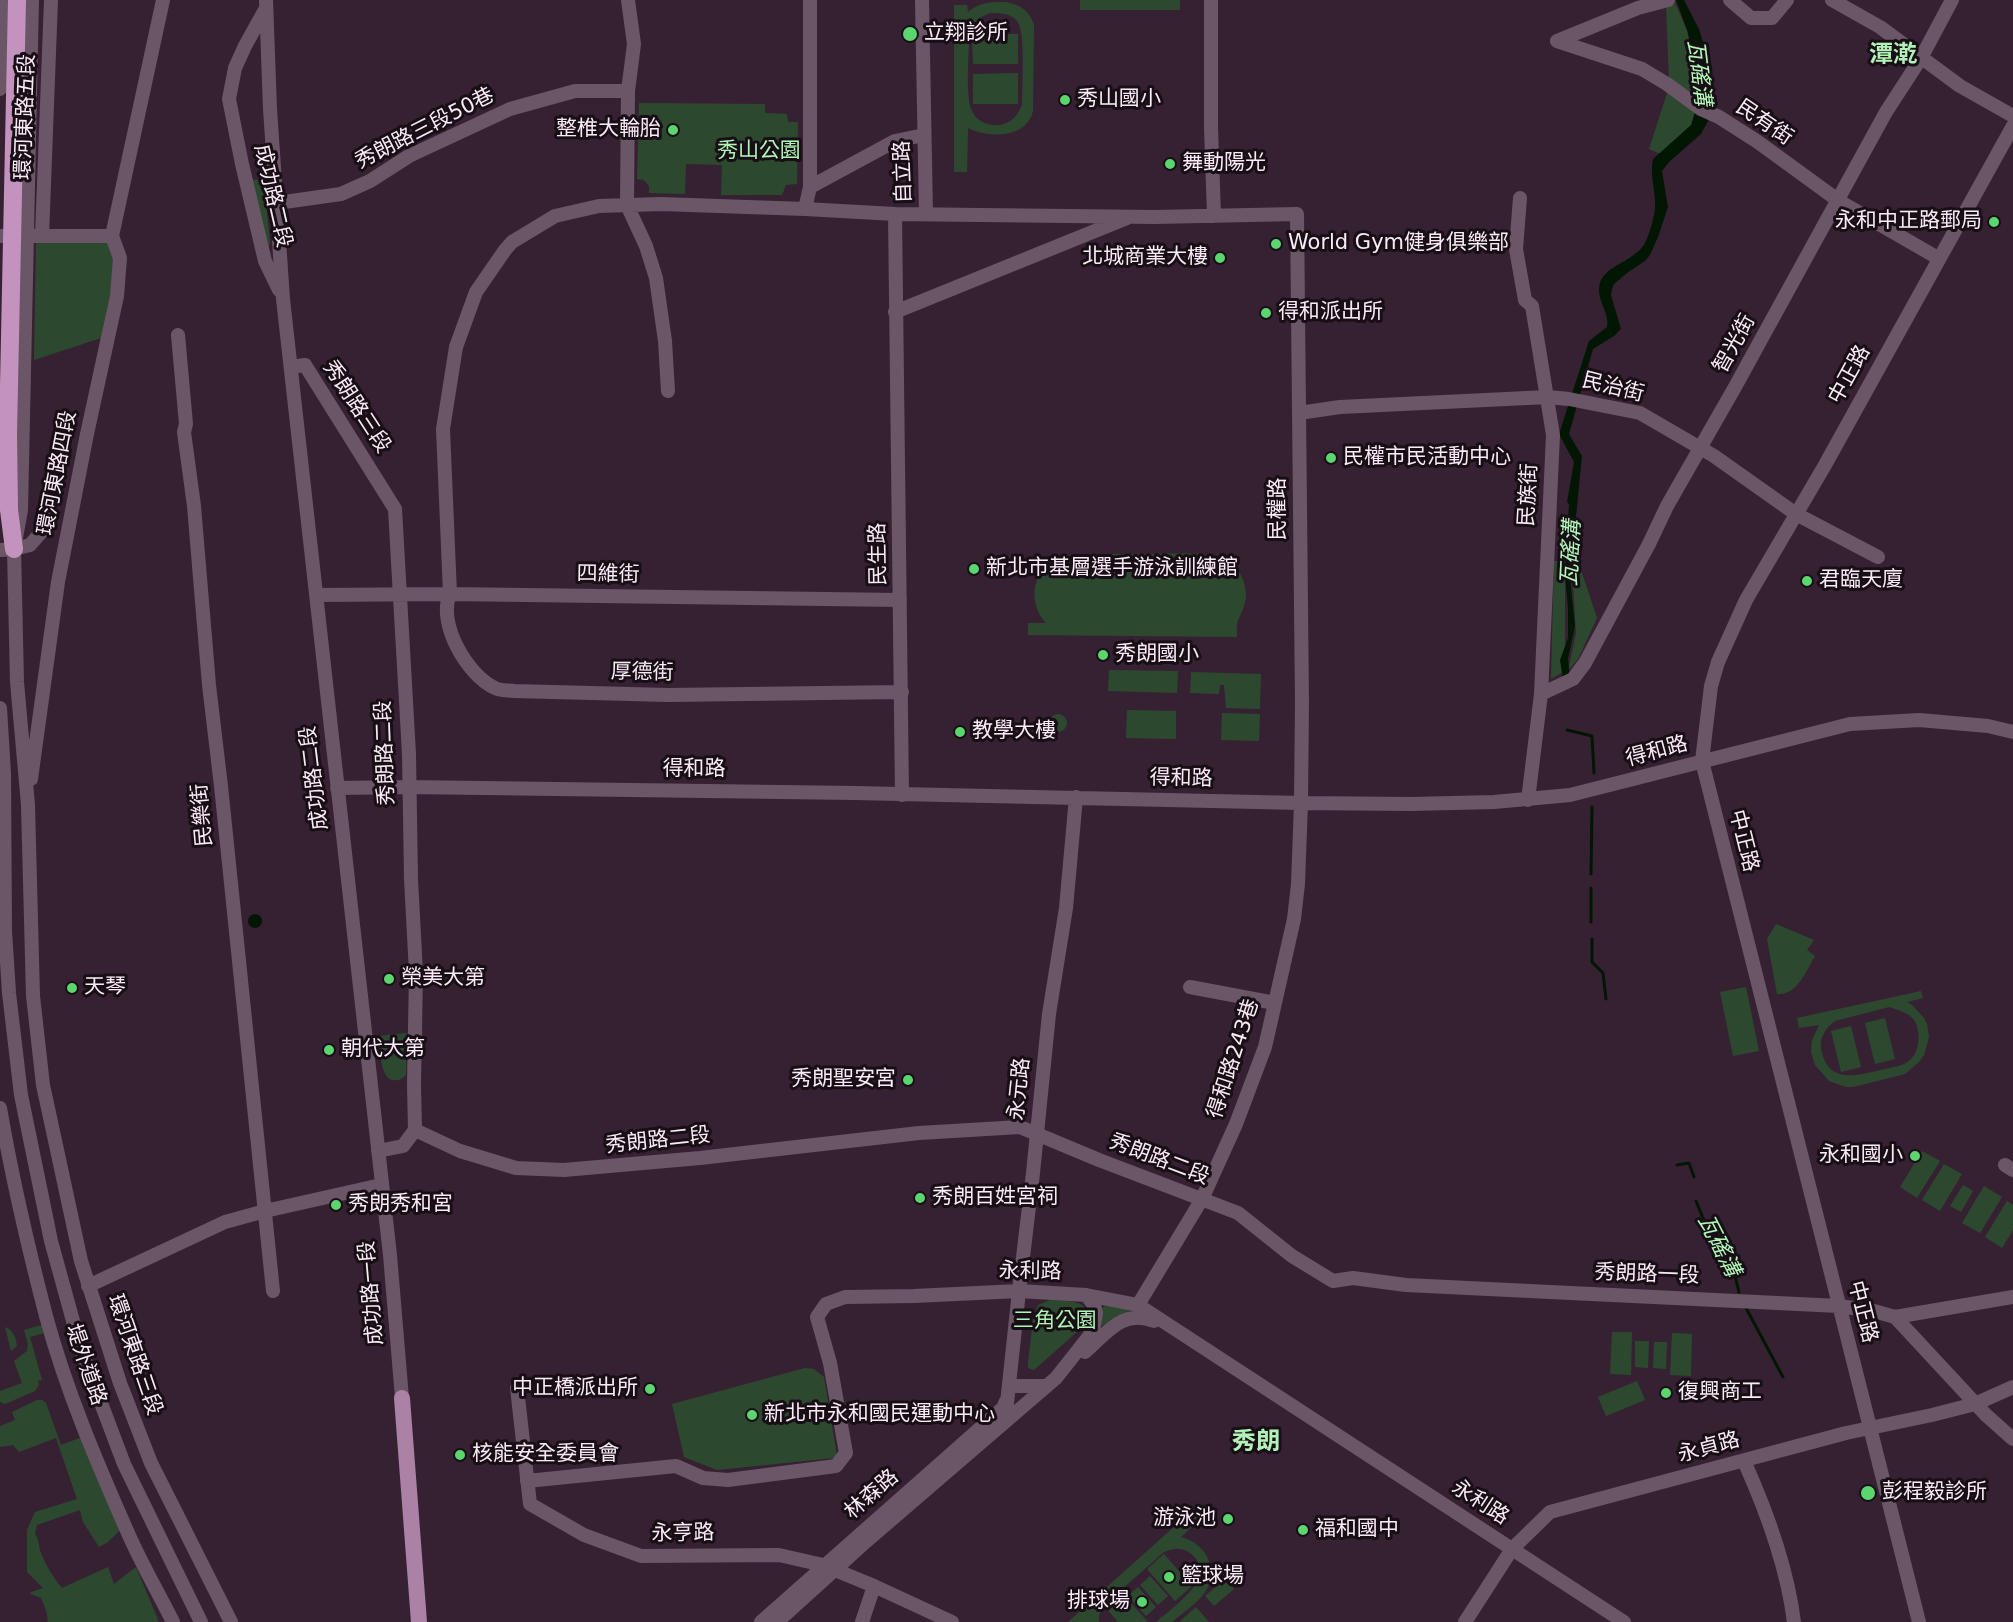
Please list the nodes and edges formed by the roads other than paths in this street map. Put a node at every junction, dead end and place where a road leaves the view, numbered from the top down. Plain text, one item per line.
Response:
1 (2, 0) edge
2 (7, 0) edge
3 (17, 0) edge
4 (23, 0) edge
5 (32, 0) edge
6 (51, 0) edge
7 (163, 0) edge
8 (810, 0) edge
9 (922, 0) edge
10 (1211, 0) edge
11 (1668, 0) edge
12 (1730, 0) edge
13 (1787, 0) edge
14 (1832, 0) edge
15 (1952, 0) edge
16 (268, 3) edge
17 (628, 4) edge
18 (1921, 58) junction
19 (0, 89) edge
20 (628, 91) junction
21 (2013, 116) edge
22 (2013, 126) edge
23 (924, 135) junction
24 (810, 187) junction
25 (1520, 198) dead end
26 (1839, 201) junction
27 (276, 203) junction
28 (627, 205) junction
29 (805, 209) junction
30 (895, 214) junction
31 (926, 214) junction
32 (1134, 216) junction
33 (1214, 216) junction
34 (12, 236) edge
35 (42, 236) junction
36 (112, 236) junction
37 (1938, 258) junction
38 (283, 298) junction
39 (895, 312) junction
40 (0, 317) edge
41 (178, 335) dead end
42 (291, 367) junction
43 (668, 391) dead end
44 (1548, 397) junction
45 (1299, 413) junction
46 (62, 446) dead end
47 (1701, 448) junction
48 (1797, 514) junction
49 (7, 550) edge
50 (1878, 556) dead end
51 (450, 594) junction
52 (316, 595) junction
53 (400, 595) junction
54 (900, 600) junction
55 (902, 692) junction
56 (1541, 694) junction
57 (0, 708) edge
58 (2013, 732) edge
59 (1702, 761) junction
60 (408, 787) junction
61 (337, 788) junction
62 (902, 795) junction
63 (1076, 797) junction
64 (1528, 800) junction
65 (1301, 803) junction
66 (28, 805) junction
67 (1190, 987) dead end
68 (1275, 1003) junction
69 (43, 1085) joint
70 (0, 1108) edge
71 (415, 1130) junction
72 (1037, 1133) junction
73 (378, 1151) junction
74 (381, 1185) junction
75 (1202, 1199) junction
76 (265, 1210) junction
77 (88, 1286) junction
78 (1407, 1286) joint
79 (1018, 1291) junction
80 (273, 1292) dead end
81 (1086, 1295) junction
82 (2013, 1298) edge
83 (1138, 1305) junction
84 (1839, 1306) junction
85 (1895, 1317) junction
86 (1178, 1329) junction
87 (1051, 1382) junction
88 (517, 1388) dead end
89 (2013, 1388) edge
90 (1008, 1392) junction
91 (402, 1398) joint
92 (1975, 1404) junction
93 (1005, 1422) junction
94 (1869, 1428) junction
95 (2013, 1439) edge
96 (1744, 1461) junction
97 (527, 1481) junction
98 (1512, 1549) junction
99 (829, 1568) junction
100 (874, 1586) junction
101 (173, 1622) edge
102 (201, 1622) edge
103 (231, 1622) edge
104 (419, 1622) edge
105 (761, 1622) edge
106 (777, 1622) edge
107 (862, 1622) edge
108 (952, 1622) edge
109 (1465, 1622) edge
110 (1624, 1622) edge
111 (1794, 1622) edge
112 (1918, 1622) edge

1 - 19 street
2 - 34 highway
3 - 34 highway
4 - 34 street
5 - 34 street, 環河東路五段
6 - 35 street, 環河東路五段
7 - 36 street
8 - 24 street
9 - 23 street, 自立路
10 - 33 street
11 - 26 street, 民有街
12 - 13 street
14 - 18 street
15 - 18 street, 智光街
16 - 27 street, 秀朗路三段
16 - 38 street, 成功路二段
17 - 20 street
18 - 21 street
18 - 26 street, 智光街
20 - 27 street, 秀朗路三段50巷
20 - 28 street
22 - 37 street, 中正路
23 - 24 street
23 - 31 street, 自立路
24 - 29 street
25 - 44 street, 民族街
26 - 37 street, 民有街
26 - 47 street, 智光街
27 - 38 street, 秀朗路三段
28 - 29 street, 厚德街
28 - 43 street
28 - 51 street, 厚德街
29 - 30 street, 厚德街
30 - 31 street, 自立路
30 - 39 street, 自立路
31 - 32 street
32 - 33 street
32 - 39 street
33 - 45 street, 民權路
34 - 35 street
34 - 40 highway
34 - 49 highway
35 - 36 street
36 - 66 street, 環河東路四段
37 - 48 street, 中正路
38 - 42 street, 秀朗路三段
39 - 54 street, 民生路
41 - 76 street, 民樂街
42 - 52 street, 成功路二段
42 - 53 street, 秀朗路三段
44 - 45 street, 民治街
44 - 47 street, 民治街
44 - 56 street, 民族街
45 - 65 street, 民權路
46 - 49 street, 環河東路四段
47 - 48 street, 民治街
47 - 56 street, 智光街
48 - 50 street, 民治街
48 - 59 street, 中正路
49 - 66 street, 環河東路四段
51 - 53 street, 四維街
51 - 54 street, 四維街
51 - 55 street, 厚德街
52 - 53 street, 四維街
52 - 61 street, 成功路二段
53 - 60 street, 秀朗路二段
54 - 55 street, 民生路
55 - 62 street, 民生路
56 - 64 street, 民族街
57 - 102 street
58 - 59 street, 得和路
59 - 64 street, 得和路
59 - 84 street, 中正路
60 - 61 street, 得和路
60 - 62 street, 得和路
60 - 71 street, 秀朗路二段
61 - 73 street, 成功路二段
62 - 63 street, 得和路
63 - 65 street, 得和路
63 - 72 street, 永元路
64 - 65 street, 得和路
65 - 68 street, 得和路243巷
66 - 69 street, 環河東路四段
67 - 68 street
68 - 75 street, 得和路243巷
69 - 77 street, 環河東路三段
70 - 101 street, 堤外道路
71 - 72 street, 秀朗路二段
71 - 73 street
72 - 75 street, 秀朗路二段
72 - 79 street, 永元路
73 - 74 street, 成功路二段
74 - 76 street
74 - 91 street, 成功路一段
75 - 78 street, 秀朗路二段
75 - 83 street, 得和路243巷
76 - 77 street
76 - 80 street, 民樂街
77 - 103 street, 環河東路三段
78 - 84 street, 秀朗路一段
79 - 81 street, 永利路
79 - 90 street, 永元路
79 - 97 street, 永利路
81 - 83 street, 永利路
81 - 87 street
82 - 85 street
83 - 86 street, 永利路
84 - 85 street, 秀朗路一段
84 - 94 street, 中正路
85 - 92 street
86 - 87 street, 林森路
86 - 98 street, 永利路
87 - 90 street
87 - 93 street, 林森路
88 - 97 street, 永亨路
89 - 92 street, 永貞路
90 - 93 street
90 - 99 street, 林森路
91 - 104 main road
92 - 94 street, 永貞路
92 - 95 street
93 - 99 street, 林森路
94 - 96 street, 永貞路
94 - 112 street, 中正路
96 - 98 street, 永貞路
96 - 111 street
97 - 99 street, 永亨路
98 - 109 street, 永貞路
98 - 110 street, 永利路
99 - 100 street, 永亨路
99 - 105 street, 林森路
99 - 106 street, 林森路
100 - 107 street
100 - 108 street, 永亨路

